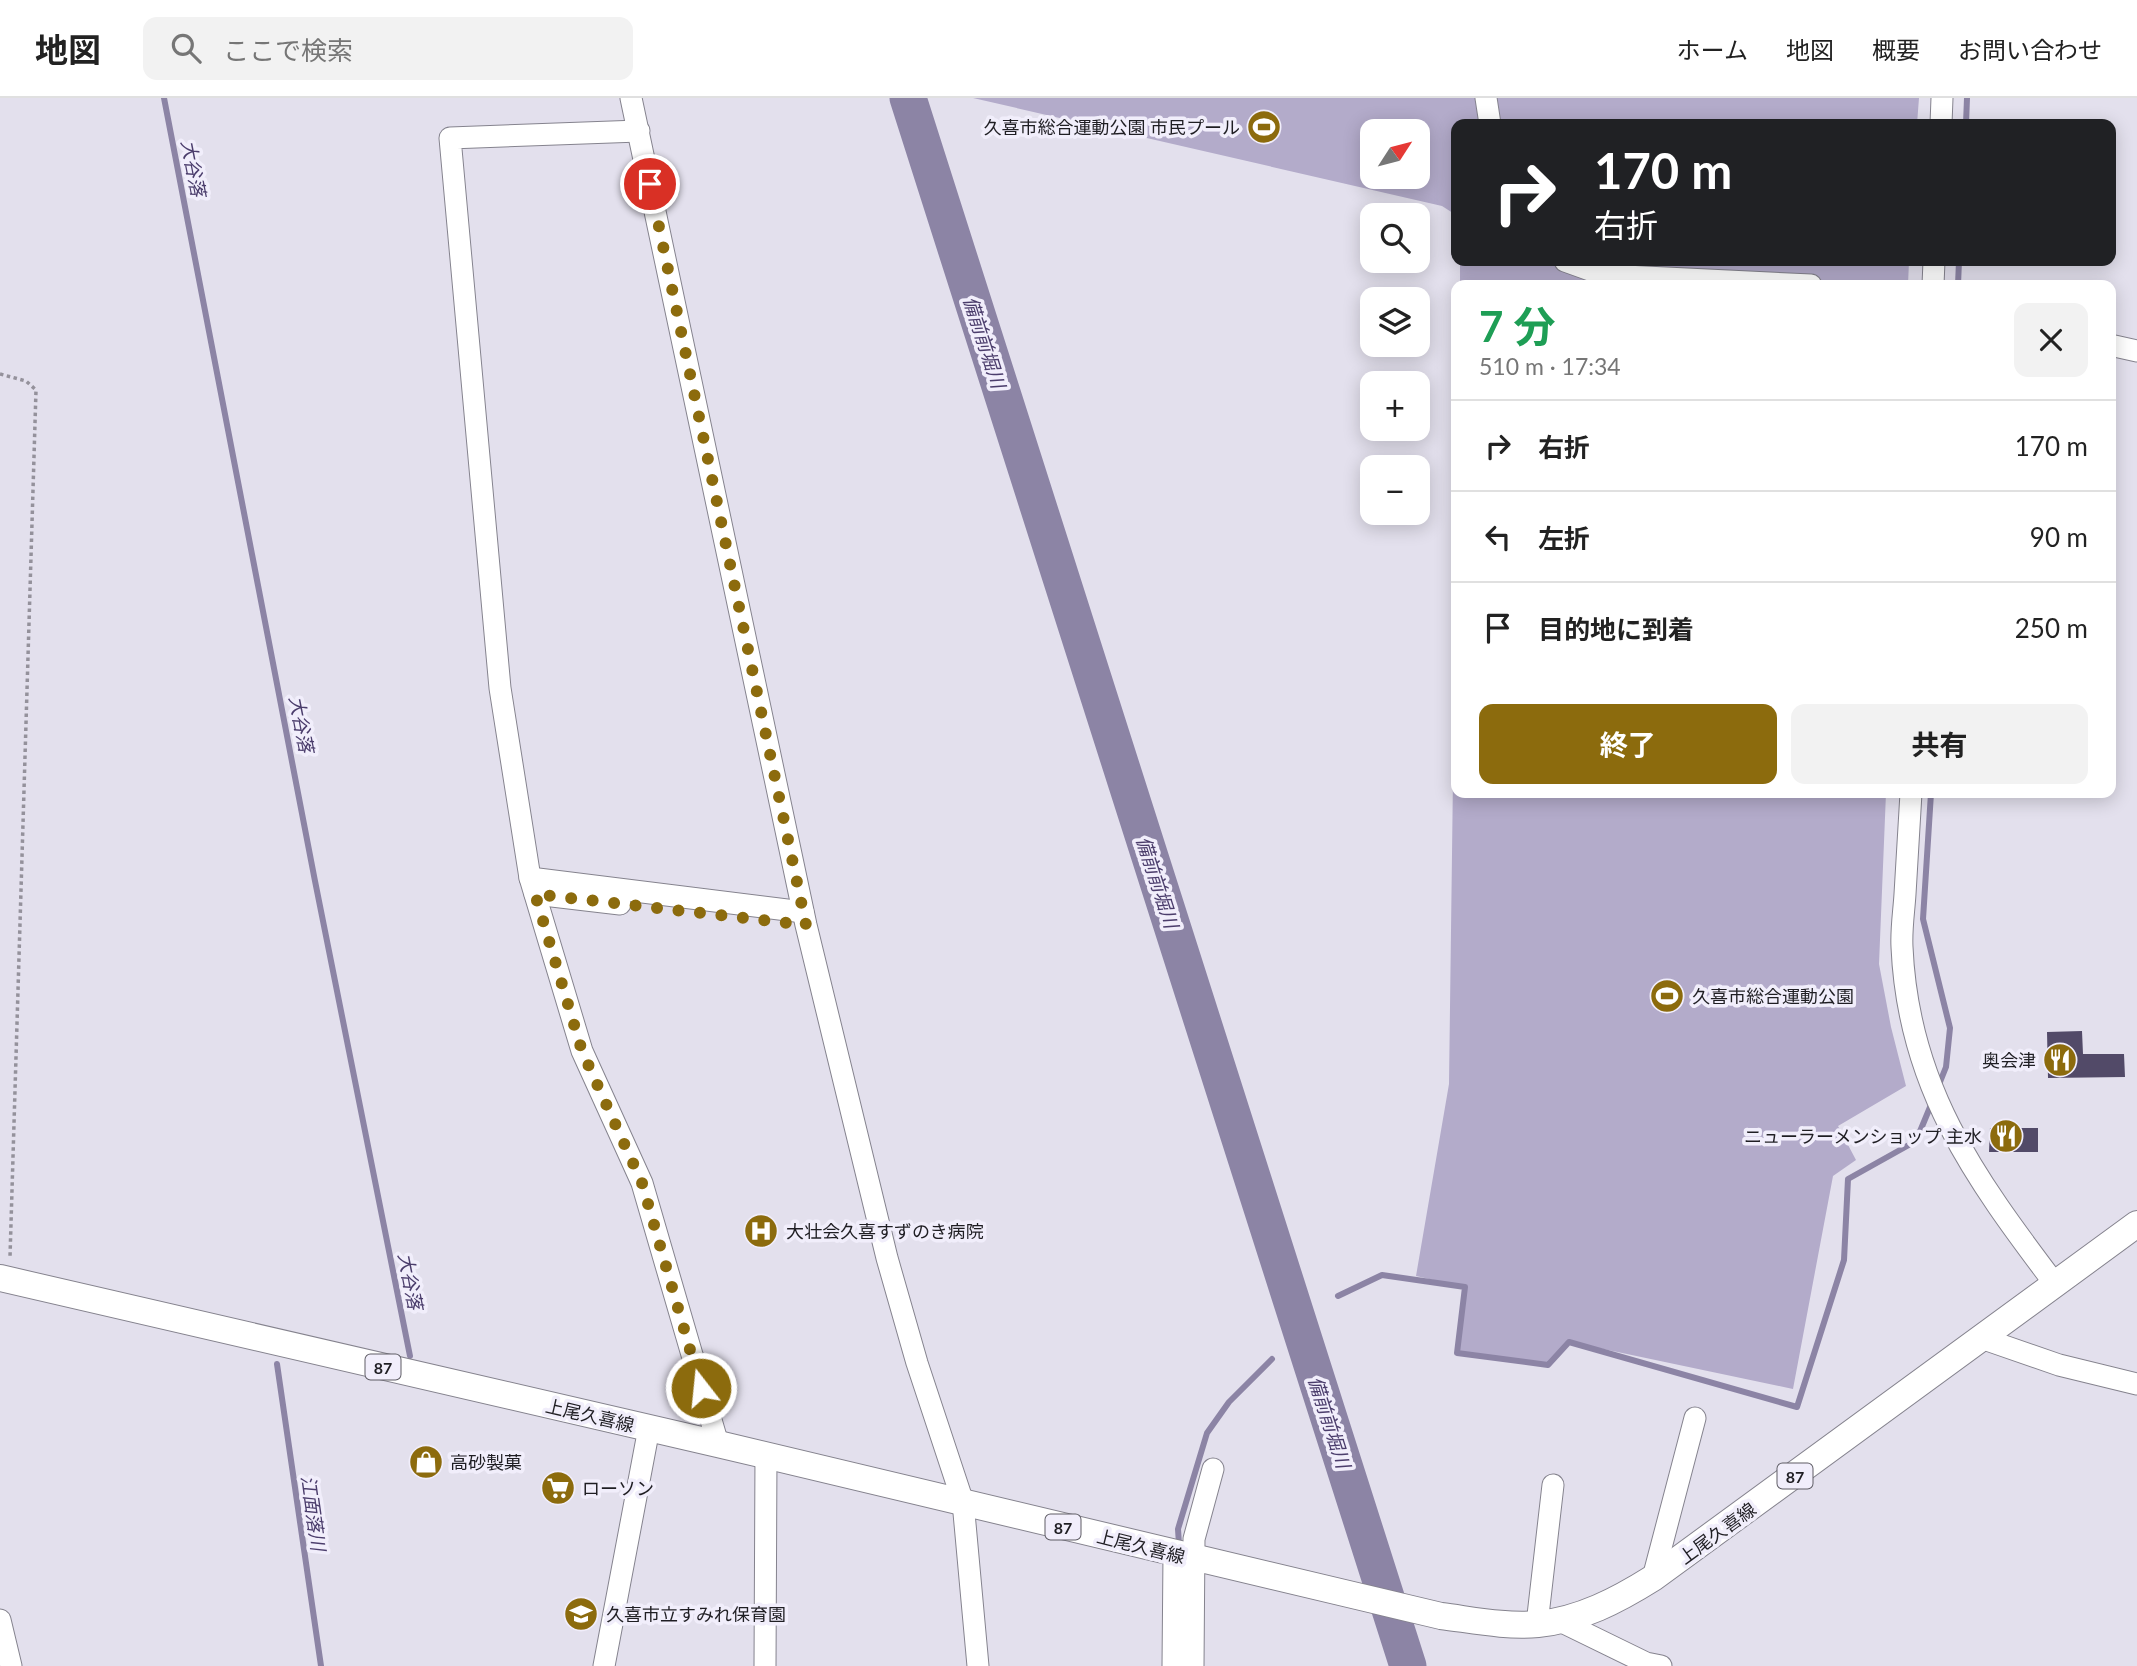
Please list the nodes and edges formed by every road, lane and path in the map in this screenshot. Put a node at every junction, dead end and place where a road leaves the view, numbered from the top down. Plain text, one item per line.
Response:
1 (631, 98) edge
2 (1486, 98) edge
3 (1942, 98) edge
4 (1489, 119) edge
5 (1941, 119) edge
6 (639, 131) junction
7 (1579, 266) edge
8 (1708, 280) edge
9 (2116, 346) edge
10 (2137, 351) edge
11 (0, 374) edge
12 (1911, 798) edge
13 (532, 886) junction
14 (805, 918) junction
15 (2137, 1224) edge
16 (4, 1279) edge
17 (2055, 1284) junction
18 (1981, 1338) junction
19 (2137, 1384) edge
20 (1695, 1418) dead end
21 (649, 1428) junction
22 (718, 1444) junction
23 (766, 1455) junction
24 (1213, 1469) dead end
25 (1553, 1485) dead end
26 (963, 1502) junction
27 (1184, 1556) junction
28 (1653, 1578) junction
29 (0, 1620) edge
30 (1549, 1623) junction
31 (11, 1666) edge
32 (604, 1666) edge
33 (765, 1666) edge
34 (978, 1666) edge
35 (1173, 1666) edge
36 (1192, 1666) edge
37 (1661, 1666) edge

1 - 6 street
2 - 4 street
3 - 5 street
6 - 13 street
6 - 14 street
7 - 8 street
9 - 10 street
11 - 16 path
12 - 17 street
13 - 14 street
13 - 22 street
14 - 26 street
15 - 17 main road, 上尾久喜線 / 87
16 - 21 main road, 上尾久喜線 / 87
17 - 18 main road, 上尾久喜線 / 87
18 - 19 street
18 - 28 main road, 上尾久喜線 / 87
20 - 28 street
21 - 22 main road, 上尾久喜線 / 87
21 - 32 street
22 - 23 main road, 上尾久喜線 / 87
23 - 26 main road, 上尾久喜線 / 87
23 - 33 street
24 - 27 street
25 - 30 street
26 - 27 main road, 上尾久喜線 / 87
26 - 34 street
27 - 30 main road, 上尾久喜線 / 87
27 - 35 street
27 - 36 street
28 - 30 main road, 上尾久喜線 / 87
29 - 31 street
30 - 37 street

